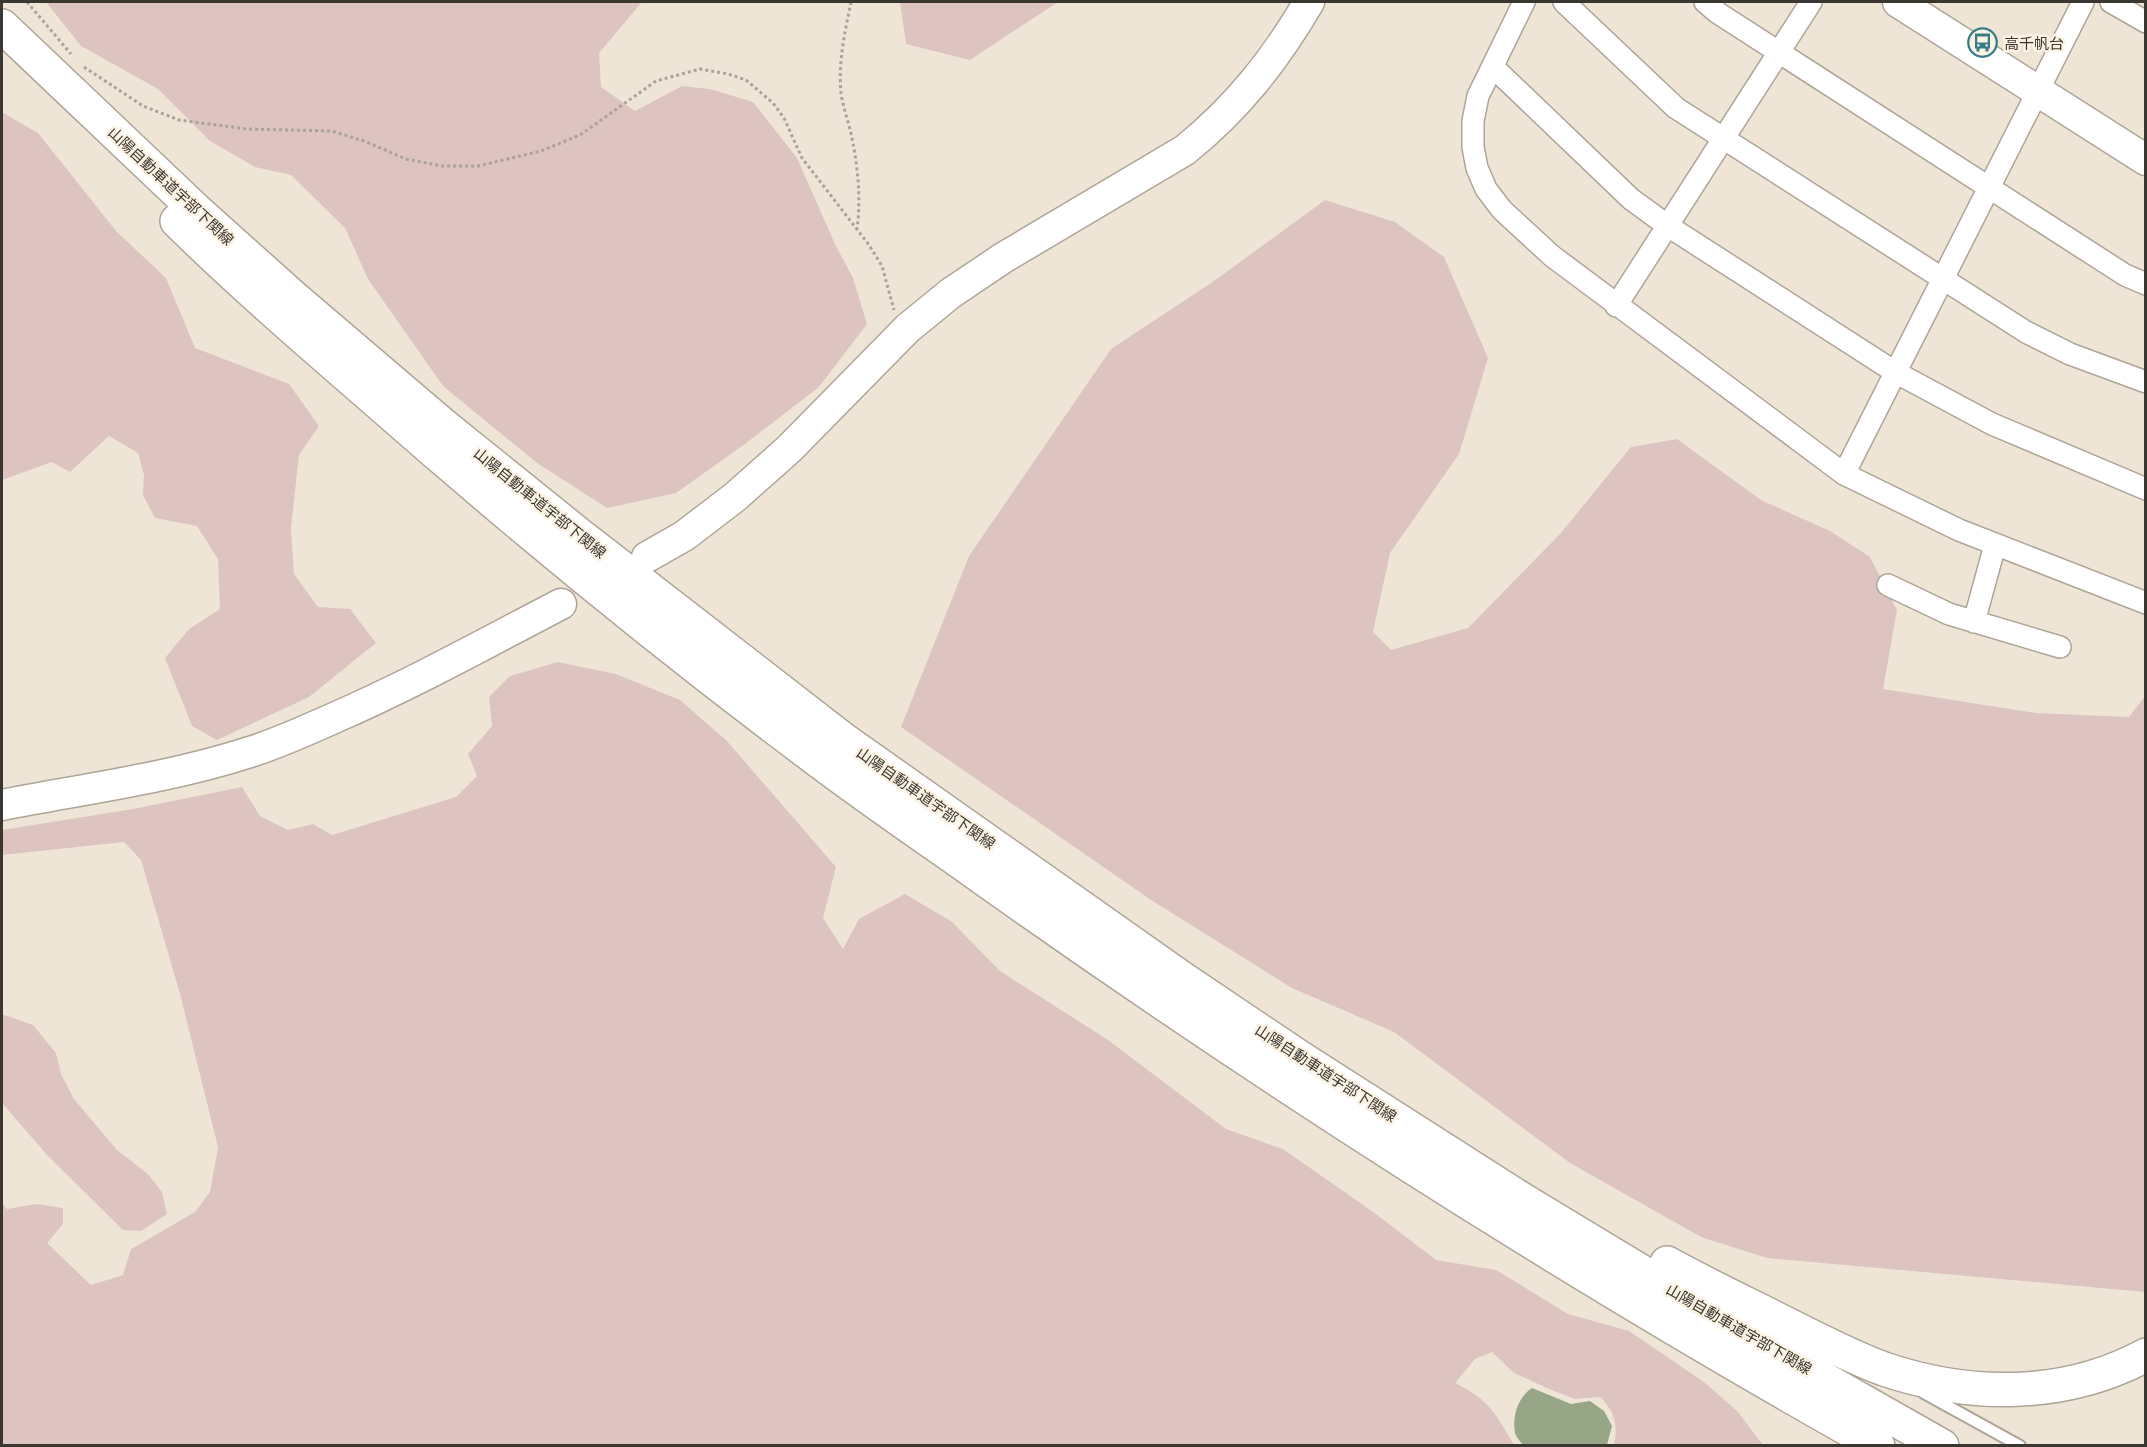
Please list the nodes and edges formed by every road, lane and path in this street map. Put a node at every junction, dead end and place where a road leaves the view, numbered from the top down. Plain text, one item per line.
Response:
1 (27, 2) edge
2 (851, 2) edge
3 (1309, 2) edge
4 (1524, 2) edge
5 (1564, 2) edge
6 (1705, 2) edge
7 (1810, 2) edge
8 (1898, 2) edge
9 (2083, 2) edge
10 (2111, 2) edge
11 (2145, 22) edge
12 (2, 26) edge
13 (2, 46) edge
14 (1778, 51) junction
15 (71, 54) dead end
16 (78, 63) dead end
17 (1493, 67) junction
18 (2037, 92) junction
19 (1724, 138) junction
20 (2145, 160) edge
21 (1989, 188) junction
22 (1668, 226) junction
23 (857, 231) junction
24 (1942, 279) junction
25 (2145, 284) edge
26 (1616, 306) junction
27 (908, 328) junction
28 (1895, 372) junction
29 (2145, 382) edge
30 (1844, 474) junction
31 (2145, 489) edge
32 (1995, 545) junction
33 (647, 557) dead end
34 (1888, 585) dead end
35 (2145, 603) edge
36 (561, 604) dead end
37 (1974, 622) junction
38 (2060, 647) dead end
39 (2, 805) edge
40 (1302, 1059) junction
41 (2145, 1355) edge
42 (1882, 1368) junction
43 (1878, 1446) edge
44 (1942, 1446) edge
45 (2020, 1446) edge

1 - 15 path
2 - 23 path
3 - 27 street
4 - 17 street
5 - 19 street
6 - 14 street
7 - 14 street
8 - 18 street
9 - 18 street
10 - 11 street
12 - 40 highway, 山陽自動車道宇部下関線
13 - 43 highway, 山陽自動車道宇部下関線
14 - 19 street
14 - 21 street
16 - 23 path
17 - 22 street
17 - 26 street
18 - 20 street
18 - 21 street
19 - 22 street
19 - 24 street
21 - 24 street
21 - 25 street
22 - 26 street
22 - 28 street
23 - 27 path
24 - 28 street
24 - 29 street
26 - 30 street
27 - 33 street
28 - 30 street
28 - 31 street
30 - 32 street
32 - 35 street
32 - 37 street
34 - 37 street
36 - 39 street
37 - 38 street
40 - 42 highway
40 - 44 highway, 山陽自動車道宇部下関線
41 - 42 highway
42 - 45 lane

